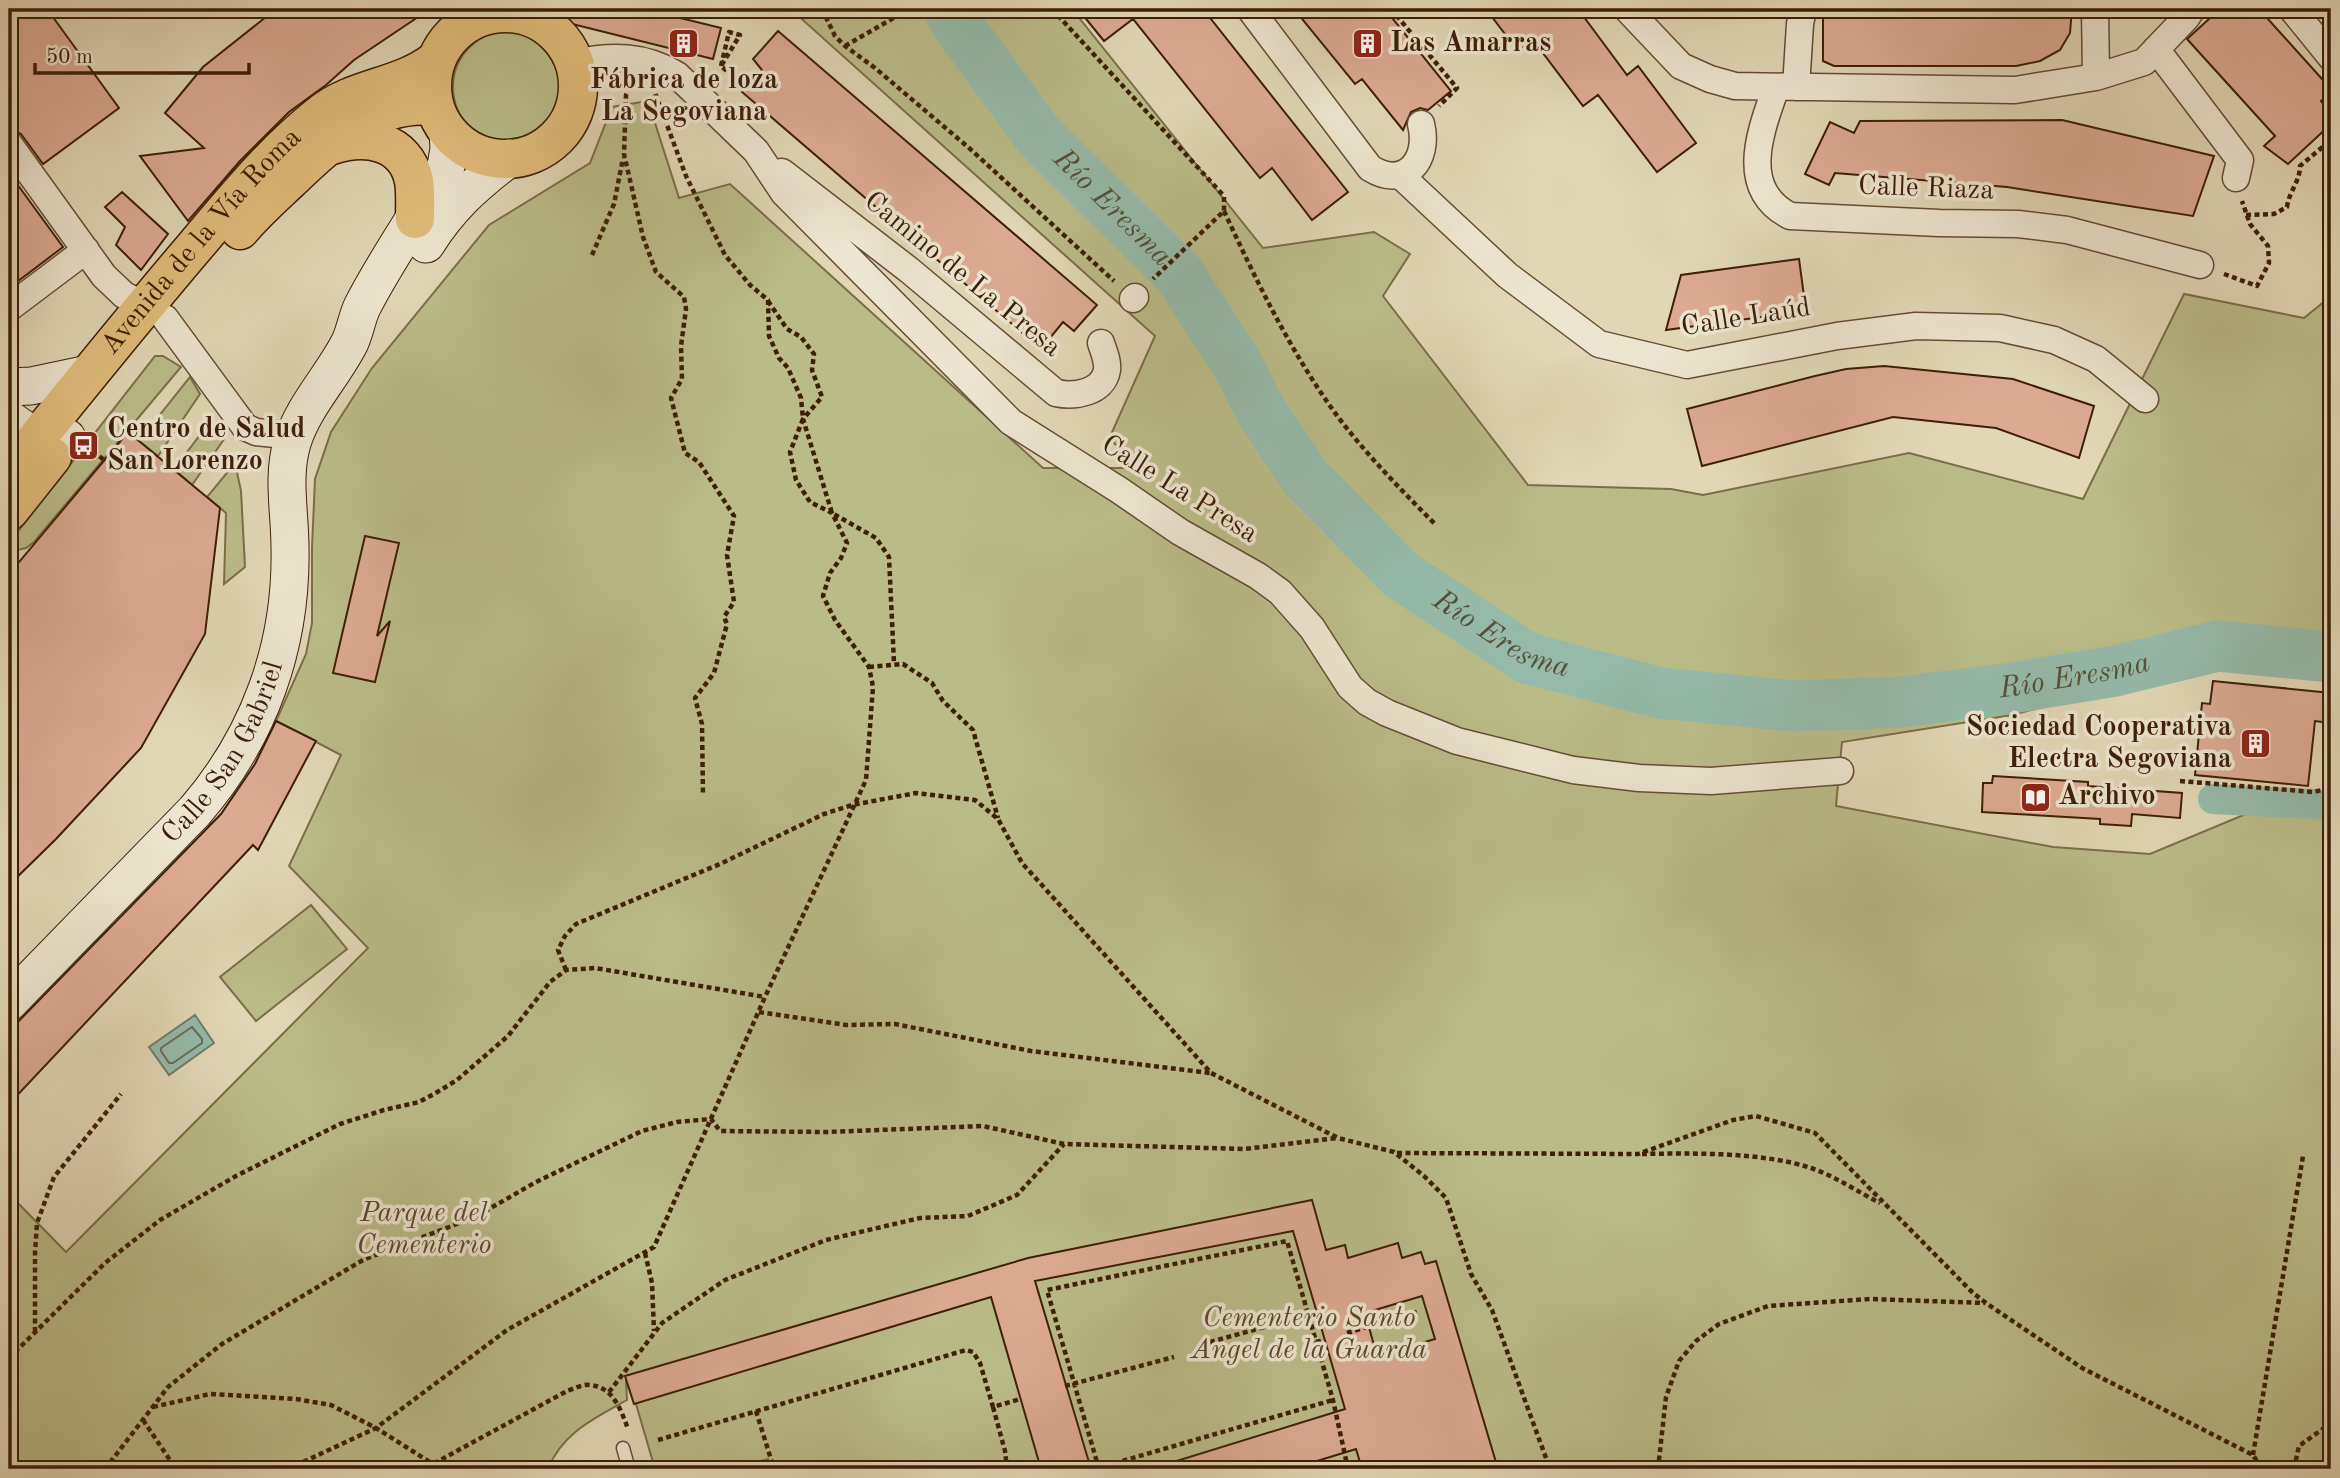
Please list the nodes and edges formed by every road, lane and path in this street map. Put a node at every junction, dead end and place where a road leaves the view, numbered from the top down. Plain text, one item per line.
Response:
1 (822, 9) edge
2 (909, 9) edge
3 (1052, 9) edge
4 (1250, 9) edge
5 (1391, 9) edge
6 (1627, 9) edge
7 (1803, 9) edge
8 (2095, 9) edge
9 (2192, 9) edge
10 (2292, 9) edge
11 (516, 13) edge
12 (846, 46) junction
13 (2156, 49) junction
14 (2331, 57) edge
15 (435, 61) junction
16 (574, 63) junction
17 (721, 66) junction
18 (2096, 77) junction
19 (737, 80) dead end
20 (1786, 87) junction
21 (654, 92) dead end
22 (626, 95) dead end
23 (441, 119) junction
24 (1421, 124) joint
25 (2331, 140) edge
26 (9, 144) edge
27 (324, 149) junction
28 (756, 151) junction
29 (624, 154) junction
30 (509, 158) junction
31 (1400, 175) junction
32 (2236, 178) joint
33 (1224, 211) junction
34 (2246, 215) junction
35 (415, 219) junction
36 (86, 250) junction
37 (592, 255) dead end
38 (2206, 267) joint
39 (768, 300) junction
40 (9, 308) edge
41 (155, 311) junction
42 (351, 340) junction
43 (1101, 343) dead end
44 (88, 374) junction
45 (9, 387) edge
46 (2145, 399) dead end
47 (803, 419) junction
48 (38, 432) edge
49 (294, 436) junction
50 (9, 473) edge
51 (9, 511) edge
52 (832, 513) junction
53 (1435, 524) dead end
54 (894, 663) junction
55 (869, 667) junction
56 (1840, 771) dead end
57 (2180, 781) dead end
58 (2331, 788) edge
59 (703, 796) dead end
60 (852, 805) junction
61 (998, 819) junction
62 (566, 970) junction
63 (765, 998) junction
64 (9, 1002) edge
65 (759, 1012) junction
66 (1211, 1073) junction
67 (121, 1094) dead end
68 (711, 1119) junction
69 (1338, 1138) junction
70 (1064, 1144) junction
71 (1394, 1152) junction
72 (1638, 1154) junction
73 (2303, 1156) dead end
74 (1884, 1205) junction
75 (645, 1253) junction
76 (1986, 1303) junction
77 (1420, 1311) dead end
78 (1308, 1315) junction
79 (35, 1332) junction
80 (654, 1333) junction
81 (1347, 1333) dead end
82 (1325, 1340) dead end
83 (1210, 1342) dead end
84 (1317, 1342) junction
85 (1174, 1357) dead end
86 (9, 1358) edge
87 (1074, 1384) junction
88 (1065, 1386) dead end
89 (609, 1392) junction
90 (1020, 1399) dead end
91 (1333, 1400) junction
92 (620, 1406) dead end
93 (152, 1407) junction
94 (993, 1407) junction
95 (757, 1411) junction
96 (143, 1420) junction
97 (2331, 1423) edge
98 (376, 1428) junction
99 (658, 1440) dead end
100 (623, 1448) dead end
101 (2253, 1455) junction
102 (433, 1464) junction
103 (105, 1469) edge
104 (176, 1469) edge
105 (288, 1469) edge
106 (418, 1469) edge
107 (629, 1469) edge
108 (774, 1469) edge
109 (1007, 1469) edge
110 (1099, 1469) edge
111 (1348, 1469) edge
112 (1550, 1469) edge
113 (1658, 1469) edge
114 (2262, 1469) edge
115 (2294, 1469) edge

1 - 12 path
2 - 12 path
3 - 33 path
4 - 31 street, Calle Laúd
5 - 24 path
6 - 20 street
7 - 20 street, Calle Riaza
8 - 18 street
9 - 13 street
10 - 14 street
11 - 15 main road
11 - 16 main road
12 - 33 path
13 - 18 street
13 - 32 street
15 - 23 main road
15 - 41 main road, Avenida de la Vía Roma
16 - 28 street, Calle La Presa
16 - 30 main road
17 - 17 path
17 - 19 path
18 - 20 street
20 - 38 street, Calle Riaza
21 - 39 path
22 - 29 path
23 - 27 main road, Avenida de la Vía Roma
23 - 30 main road
23 - 35 main road, Calle San Gabriel
24 - 31 street
25 - 34 path
26 - 36 street
27 - 35 main road
27 - 41 main road, Avenida de la Vía Roma
28 - 43 street, Camino de La Presa
28 - 56 street, Calle La Presa
29 - 37 path
29 - 59 path
30 - 42 main road, Calle San Gabriel
31 - 46 street, Calle Laúd
32 - 34 path
33 - 53 path
34 - 38 path
35 - 42 main road, Calle San Gabriel
36 - 40 street
36 - 41 street
39 - 47 path
39 - 47 path
41 - 44 main road, Avenida de la Vía Roma
41 - 48 main road, Avenida de la Vía Roma
41 - 49 street
42 - 49 main road, Calle San Gabriel
44 - 45 main road
44 - 48 main road, Avenida de la Vía Roma
47 - 52 path
47 - 52 path
48 - 50 main road, Avenida de la Vía Roma
48 - 51 main road, Avenida de la Vía Roma
49 - 64 main road, Calle San Gabriel
52 - 54 path
52 - 55 path
54 - 55 path
54 - 61 path
55 - 60 path
57 - 58 path
60 - 61 path
60 - 62 path
60 - 63 path
61 - 66 path
62 - 63 path
62 - 79 path
63 - 65 path
65 - 66 path
65 - 68 path
66 - 69 path
67 - 79 path
68 - 70 path
68 - 75 path
68 - 93 path
69 - 70 path
69 - 71 path
70 - 80 path
71 - 72 path
71 - 112 path
72 - 74 path
72 - 74 path
73 - 101 path
74 - 76 path
75 - 80 path
75 - 98 path
76 - 101 path
76 - 113 path
77 - 81 path
78 - 83 path
78 - 84 path
78 - 87 path
79 - 86 path
80 - 89 path
82 - 84 path
84 - 91 path
85 - 87 path
87 - 88 path
87 - 110 path
89 - 92 path
89 - 102 path
90 - 94 path
91 - 110 path
91 - 111 path
93 - 96 path
93 - 98 path
94 - 95 path
94 - 109 path
95 - 99 path
95 - 108 path
96 - 103 path
96 - 104 path
97 - 115 path
98 - 102 path
98 - 105 path
100 - 107 lane
101 - 114 path
102 - 106 path

